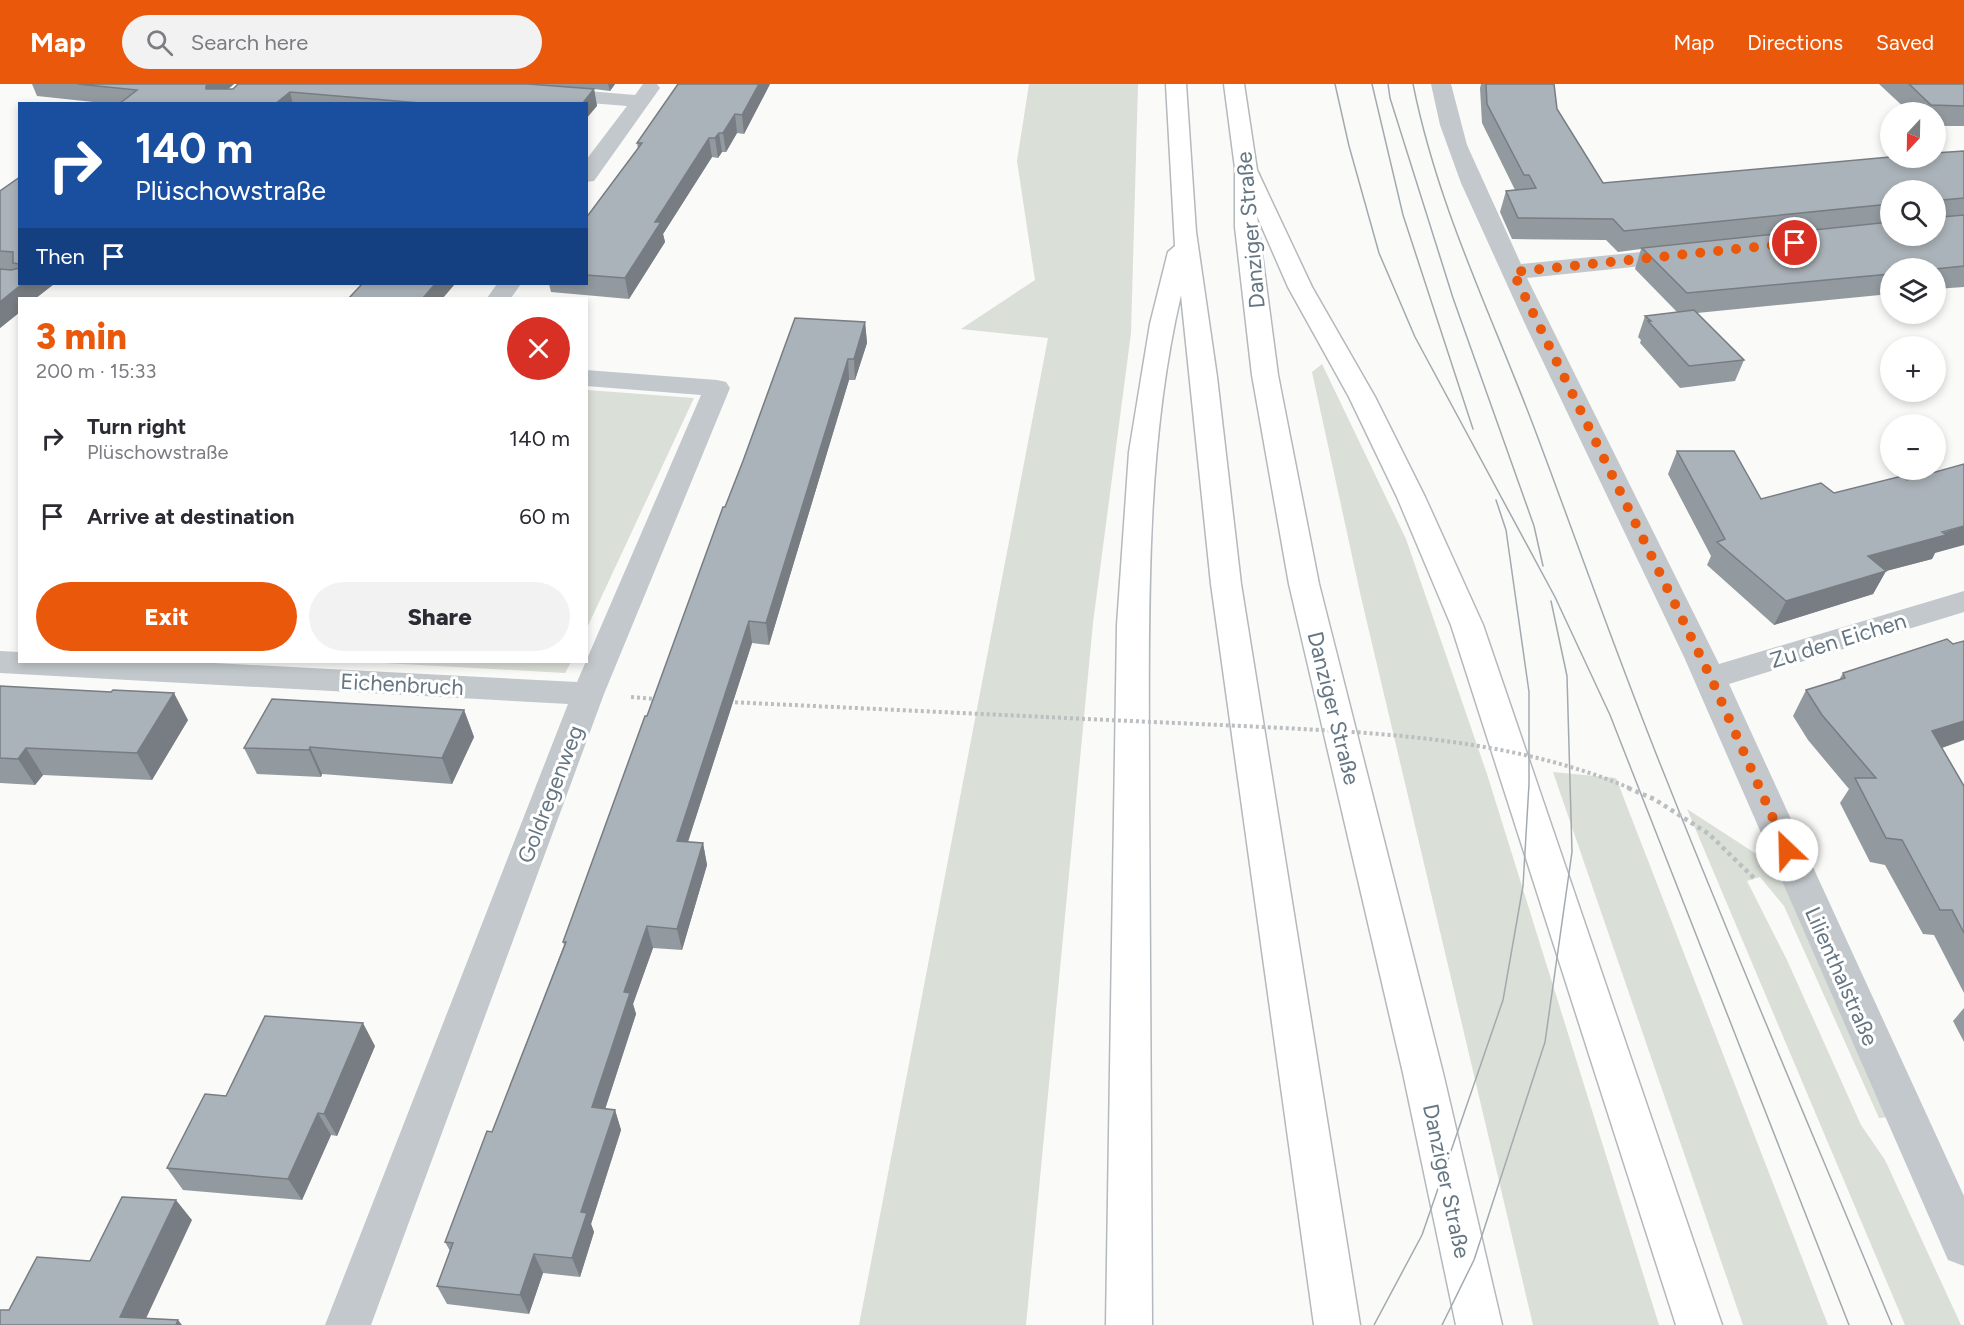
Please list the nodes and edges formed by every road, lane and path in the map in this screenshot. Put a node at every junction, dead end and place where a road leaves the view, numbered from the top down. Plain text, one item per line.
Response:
1 (653, 84) edge
2 (1176, 84) edge
3 (1234, 84) edge
4 (1442, 84) edge
5 (538, 93) edge
6 (640, 101) junction
7 (1246, 168) junction
8 (588, 173) edge
9 (1185, 232) junction
10 (1701, 253) edge
11 (1513, 272) junction
12 (588, 378) edge
13 (1964, 601) edge
14 (0, 662) edge
15 (18, 662) edge
16 (45, 663) edge
17 (223, 667) edge
18 (1711, 678) junction
19 (588, 694) junction
20 (660, 699) edge
21 (719, 702) edge
22 (1756, 880) dead end
23 (1964, 1245) edge
24 (348, 1325) edge
25 (1129, 1325) edge
26 (1337, 1325) edge
27 (1479, 1325) edge
28 (1699, 1325) edge

1 - 6 street
2 - 9 highway
3 - 7 highway, Danziger Straße
4 - 11 street, Lilienthalstraße
5 - 6 street
6 - 8 street
7 - 27 highway, Danziger Straße
7 - 28 highway
9 - 25 highway
9 - 26 highway
10 - 11 street
11 - 18 street, Lilienthalstraße
12 - 19 street, Goldregenweg
13 - 18 street, Zu den Eichen
14 - 15 street, Eichenbruch
16 - 17 street, Eichenbruch
17 - 19 street, Eichenbruch
18 - 23 street, Lilienthalstraße
19 - 20 path
19 - 24 street, Goldregenweg
21 - 22 path, bridge

